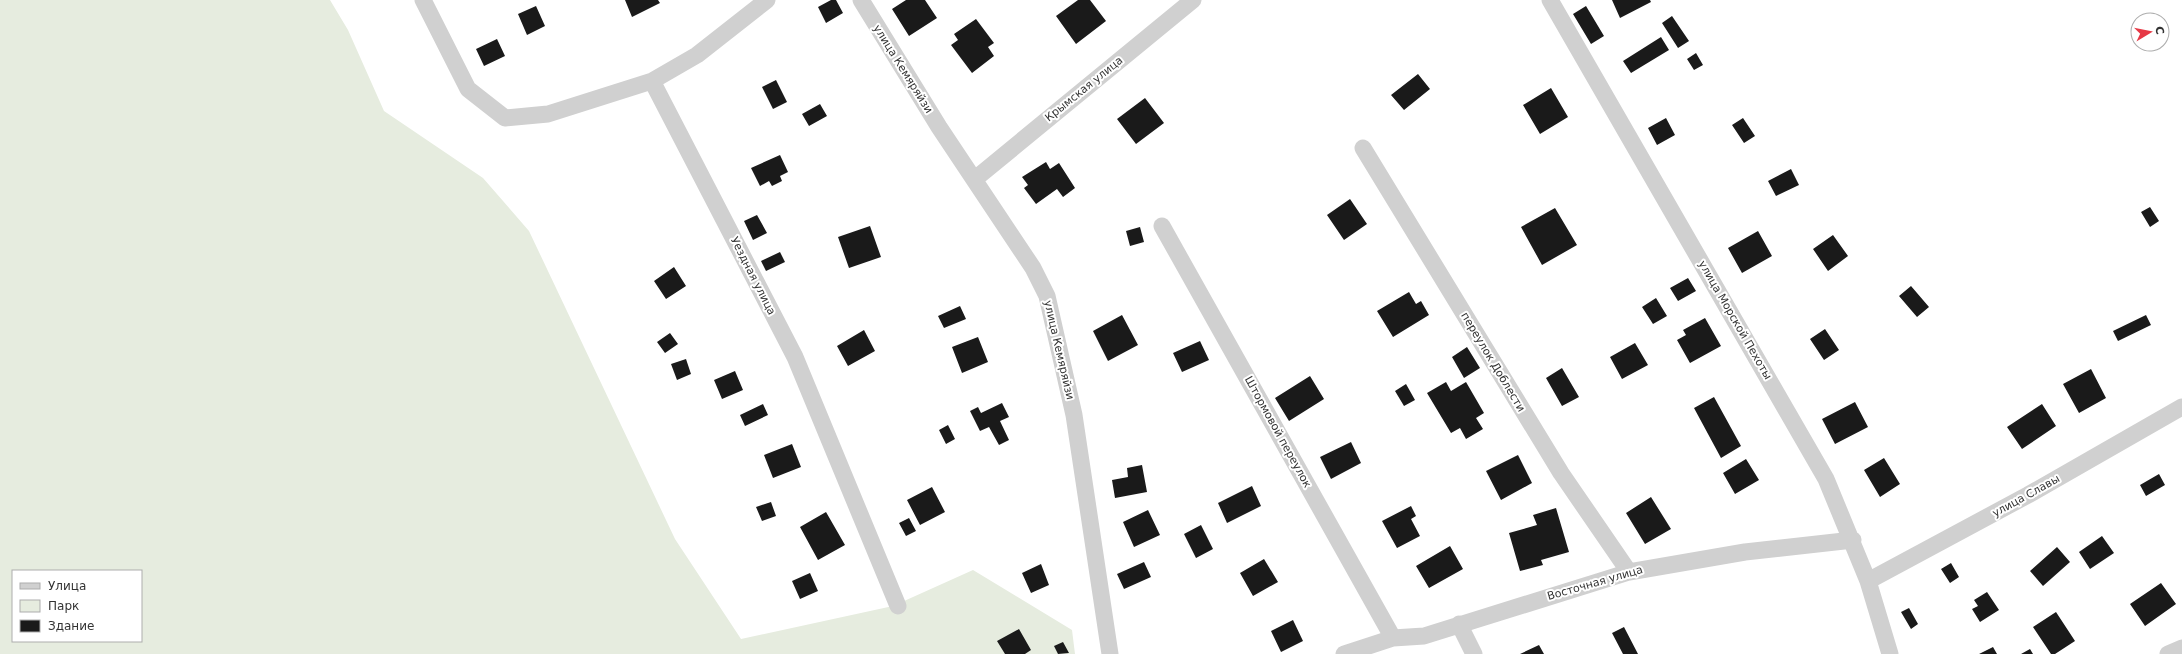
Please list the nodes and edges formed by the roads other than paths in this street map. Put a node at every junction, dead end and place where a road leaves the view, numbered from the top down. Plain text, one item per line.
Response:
1 (423, 0) edge
2 (767, 0) edge
3 (861, 0) edge
4 (1193, 0) edge
5 (1550, 0) edge
6 (652, 81) junction
7 (1363, 148) dead end
8 (975, 179) junction
9 (1162, 226) dead end
10 (2182, 407) edge
11 (1853, 540) junction
12 (1629, 572) junction
13 (1868, 581) junction
14 (898, 606) dead end
15 (1459, 624) junction
16 (1393, 638) junction
17 (2182, 648) edge
18 (1110, 654) edge
19 (1344, 654) edge
20 (1474, 654) edge
21 (1890, 654) edge
22 (2168, 654) edge

1 - 6 street
2 - 6 street
3 - 8 street, улица Кемяряйзи
4 - 8 street, Крымская улица
5 - 11 street, улица Морской Пехоты
6 - 14 street, Уездная улица
7 - 12 street, переулок Доблести
8 - 18 street, улица Кемяряйзи
9 - 16 street, Штормовой переулок
10 - 13 street, улица Славы
11 - 12 street, Восточная улица
11 - 13 street, улица Морской Пехоты
12 - 15 street, Восточная улица
13 - 21 street, улица Морской Пехоты
15 - 16 street, Восточная улица
15 - 20 street
16 - 19 street, Восточная улица
17 - 22 street

